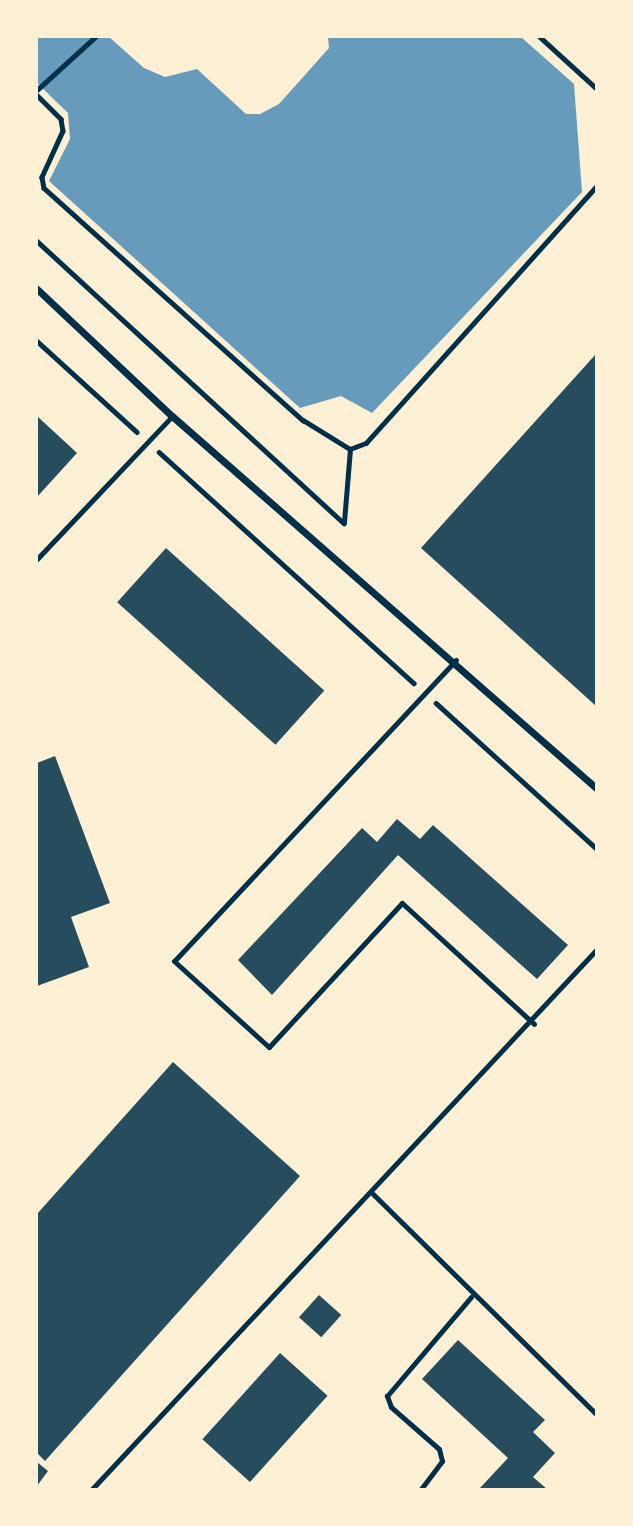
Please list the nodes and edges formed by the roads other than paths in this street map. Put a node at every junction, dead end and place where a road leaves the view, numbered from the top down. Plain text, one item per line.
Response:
1 (37, 289) edge
2 (172, 416) junction
3 (37, 559) edge
4 (456, 660) junction
5 (596, 788) edge
6 (596, 950) edge
7 (534, 1024) junction
8 (373, 1194) junction
9 (471, 1297) junction
10 (596, 1414) edge
11 (92, 1489) edge
12 (421, 1489) edge

1 - 2 street
2 - 3 lane
2 - 4 street
4 - 5 street
4 - 7 lane
6 - 7 lane
7 - 8 lane
8 - 9 lane
8 - 11 lane
9 - 10 lane
9 - 12 lane

